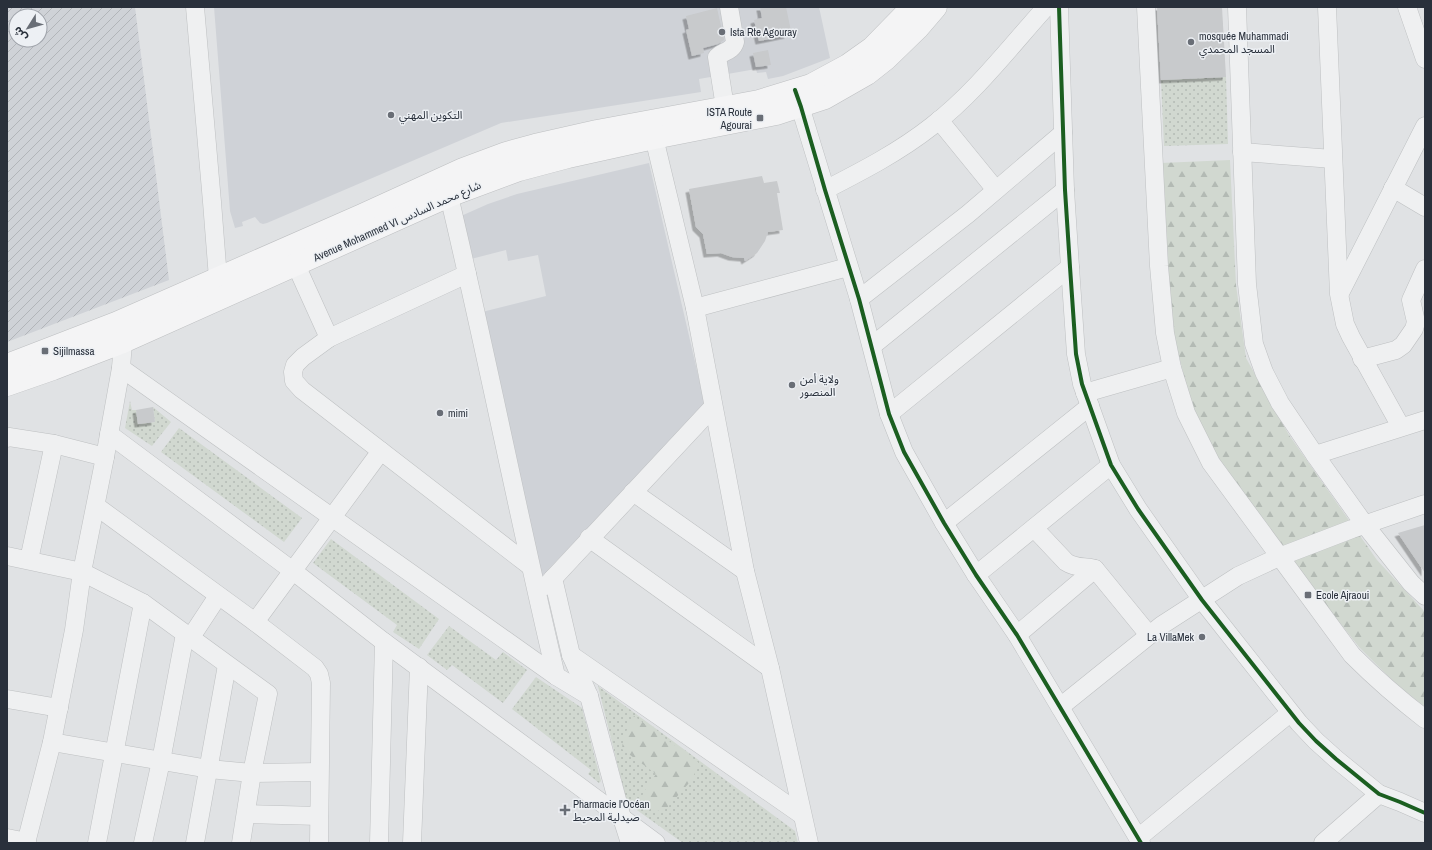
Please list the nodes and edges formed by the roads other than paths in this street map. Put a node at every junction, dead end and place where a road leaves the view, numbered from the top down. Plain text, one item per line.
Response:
1 (195, 7) edge
2 (728, 7) edge
3 (912, 7) edge
4 (936, 7) edge
5 (1046, 7) edge
6 (1059, 7) edge
7 (1146, 7) edge
8 (1237, 7) edge
9 (1327, 7) edge
10 (1407, 7) edge
11 (1420, 27) edge
12 (1425, 59) edge
13 (798, 99) junction
14 (725, 108) junction
15 (939, 120) junction
16 (1425, 126) edge
17 (652, 129) junction
18 (1063, 133) junction
19 (1242, 152) junction
20 (1333, 159) junction
21 (1393, 188) junction
22 (825, 190) junction
23 (996, 190) junction
24 (1065, 190) junction
25 (449, 196) junction
26 (1425, 207) edge
27 (296, 265) junction
28 (848, 267) junction
29 (1070, 267) junction
30 (1425, 270) edge
31 (467, 274) junction
32 (218, 278) junction
33 (1339, 294) junction
34 (859, 299) junction
35 (219, 300) junction
36 (695, 308) junction
37 (119, 333) junction
38 (329, 338) junction
39 (872, 346) junction
40 (1362, 359) junction
41 (7, 365) edge
42 (121, 368) junction
43 (1172, 368) junction
44 (7, 385) edge
45 (1087, 400) junction
46 (713, 407) junction
47 (889, 414) junction
48 (1425, 420) edge
49 (1401, 427) junction
50 (109, 434) junction
51 (7, 438) edge
52 (54, 444) junction
53 (381, 451) junction
54 (1315, 455) junction
55 (105, 457) junction
56 (1111, 465) junction
57 (633, 492) junction
58 (1425, 504) edge
59 (96, 506) junction
60 (332, 517) junction
61 (944, 523) junction
62 (1365, 525) junction
63 (1034, 528) junction
64 (589, 538) junction
65 (7, 556) edge
66 (1279, 557) junction
67 (29, 560) junction
68 (530, 566) junction
69 (1095, 570) junction
70 (293, 571) junction
71 (746, 571) junction
72 (82, 572) junction
73 (976, 575) junction
74 (553, 578) junction
75 (1418, 581) edge
76 (537, 595) junction
77 (218, 596) junction
78 (1425, 596) edge
79 (1202, 600) junction
80 (143, 603) junction
81 (255, 622) junction
82 (188, 635) junction
83 (1017, 635) junction
84 (1149, 636) junction
85 (384, 642) junction
86 (570, 655) junction
87 (227, 665) junction
88 (418, 667) junction
89 (770, 668) junction
90 (556, 676) junction
91 (589, 696) junction
92 (7, 699) edge
93 (1060, 707) junction
94 (59, 708) junction
95 (1290, 713) junction
96 (1425, 719) edge
97 (52, 742) junction
98 (114, 753) junction
99 (161, 761) junction
100 (209, 769) junction
101 (319, 772) junction
102 (252, 773) junction
103 (1379, 794) junction
104 (1425, 813) edge
105 (246, 814) junction
106 (802, 815) junction
107 (319, 816) junction
108 (622, 818) junction
109 (1344, 837) edge
110 (7, 838) edge
111 (1140, 840) edge
112 (26, 842) edge
113 (97, 843) edge
114 (143, 843) edge
115 (195, 843) edge
116 (241, 843) edge
117 (319, 843) edge
118 (379, 843) edge
119 (412, 843) edge
120 (630, 843) edge
121 (656, 843) edge
122 (809, 843) edge
123 (1323, 843) edge

1 - 32 street
2 - 14 street
3 - 13 main road, Avenue Mohammed VI شارع محمد السادس
4 - 13 main road, Avenue Mohammed VI شارع محمد السادس
5 - 15 street
6 - 18 street
7 - 43 street
8 - 19 street
9 - 20 street
10 - 11 street
11 - 12 street
13 - 14 main road, Avenue Mohammed VI شارع محمد السادس
13 - 17 main road, Avenue Mohammed VI شارع محمد السادس
13 - 22 street
14 - 17 main road, Avenue Mohammed VI شارع محمد السادس
15 - 22 street
15 - 23 street
16 - 21 street
17 - 25 main road, Avenue Mohammed VI شارع محمد السادس
17 - 32 main road, Avenue Mohammed VI شارع محمد السادس
17 - 36 street
18 - 23 street
18 - 24 street
19 - 20 street
19 - 54 street
20 - 33 street
21 - 26 street
21 - 33 street
22 - 28 street
23 - 34 street
24 - 29 street
24 - 39 street
25 - 27 main road, Avenue Mohammed VI شارع محمد السادس
25 - 31 street
27 - 35 main road, Avenue Mohammed VI شارع محمد السادس
27 - 38 street
28 - 34 street
28 - 36 street
29 - 45 street
29 - 47 street
30 - 40 street
31 - 38 street
31 - 68 street
32 - 35 street
32 - 37 main road, Avenue Mohammed VI شارع محمد السادس
33 - 40 street
34 - 39 street
35 - 37 main road, Avenue Mohammed VI شارع محمد السادس
36 - 46 street
37 - 41 main road, Avenue Mohammed VI شارع محمد السادس
37 - 42 street
37 - 44 main road, Avenue Mohammed VI شارع محمد السادس
38 - 53 street
39 - 47 street
40 - 49 street
42 - 50 street
42 - 60 street
43 - 45 street
43 - 66 street
45 - 56 street
45 - 61 street
46 - 57 street
46 - 71 street
47 - 61 street
48 - 49 street
49 - 54 street
50 - 55 street
50 - 70 street
51 - 52 street
52 - 55 street
52 - 67 street
53 - 60 street
53 - 68 street
54 - 62 street
55 - 59 street
56 - 63 street
56 - 79 street
57 - 64 street
57 - 71 street
58 - 62 street
59 - 72 street
59 - 77 street
60 - 70 street
60 - 90 street
61 - 73 street
62 - 66 street
62 - 75 street
63 - 69 street
63 - 73 street
64 - 74 street
64 - 89 street
65 - 67 street
66 - 79 street
66 - 96 street
67 - 72 street
68 - 76 street
69 - 83 street
69 - 84 street
70 - 81 street
70 - 85 street
71 - 89 street
72 - 80 street
72 - 94 street
73 - 83 street
74 - 76 street
74 - 86 street
75 - 78 street
76 - 90 street
77 - 81 street
77 - 82 street
79 - 84 street
79 - 95 street
80 - 82 street
80 - 98 street
81 - 101 street
82 - 87 street
82 - 99 street
83 - 93 street
84 - 93 street
85 - 88 street
85 - 118 street
86 - 91 street
86 - 106 street
87 - 100 street
87 - 102 street
88 - 108 street
88 - 119 street
89 - 106 street
90 - 91 street
91 - 108 street
92 - 94 street
93 - 111 street
94 - 97 street
95 - 103 street
95 - 111 street
97 - 98 street
97 - 112 street
98 - 99 street
98 - 113 street
99 - 100 street
99 - 114 street
100 - 102 street
100 - 115 street
101 - 102 street
101 - 107 street
102 - 105 street
103 - 104 street
103 - 109 street
105 - 107 street
105 - 116 street
106 - 122 street
107 - 117 street
108 - 120 street
108 - 121 street
109 - 123 street
110 - 112 street

